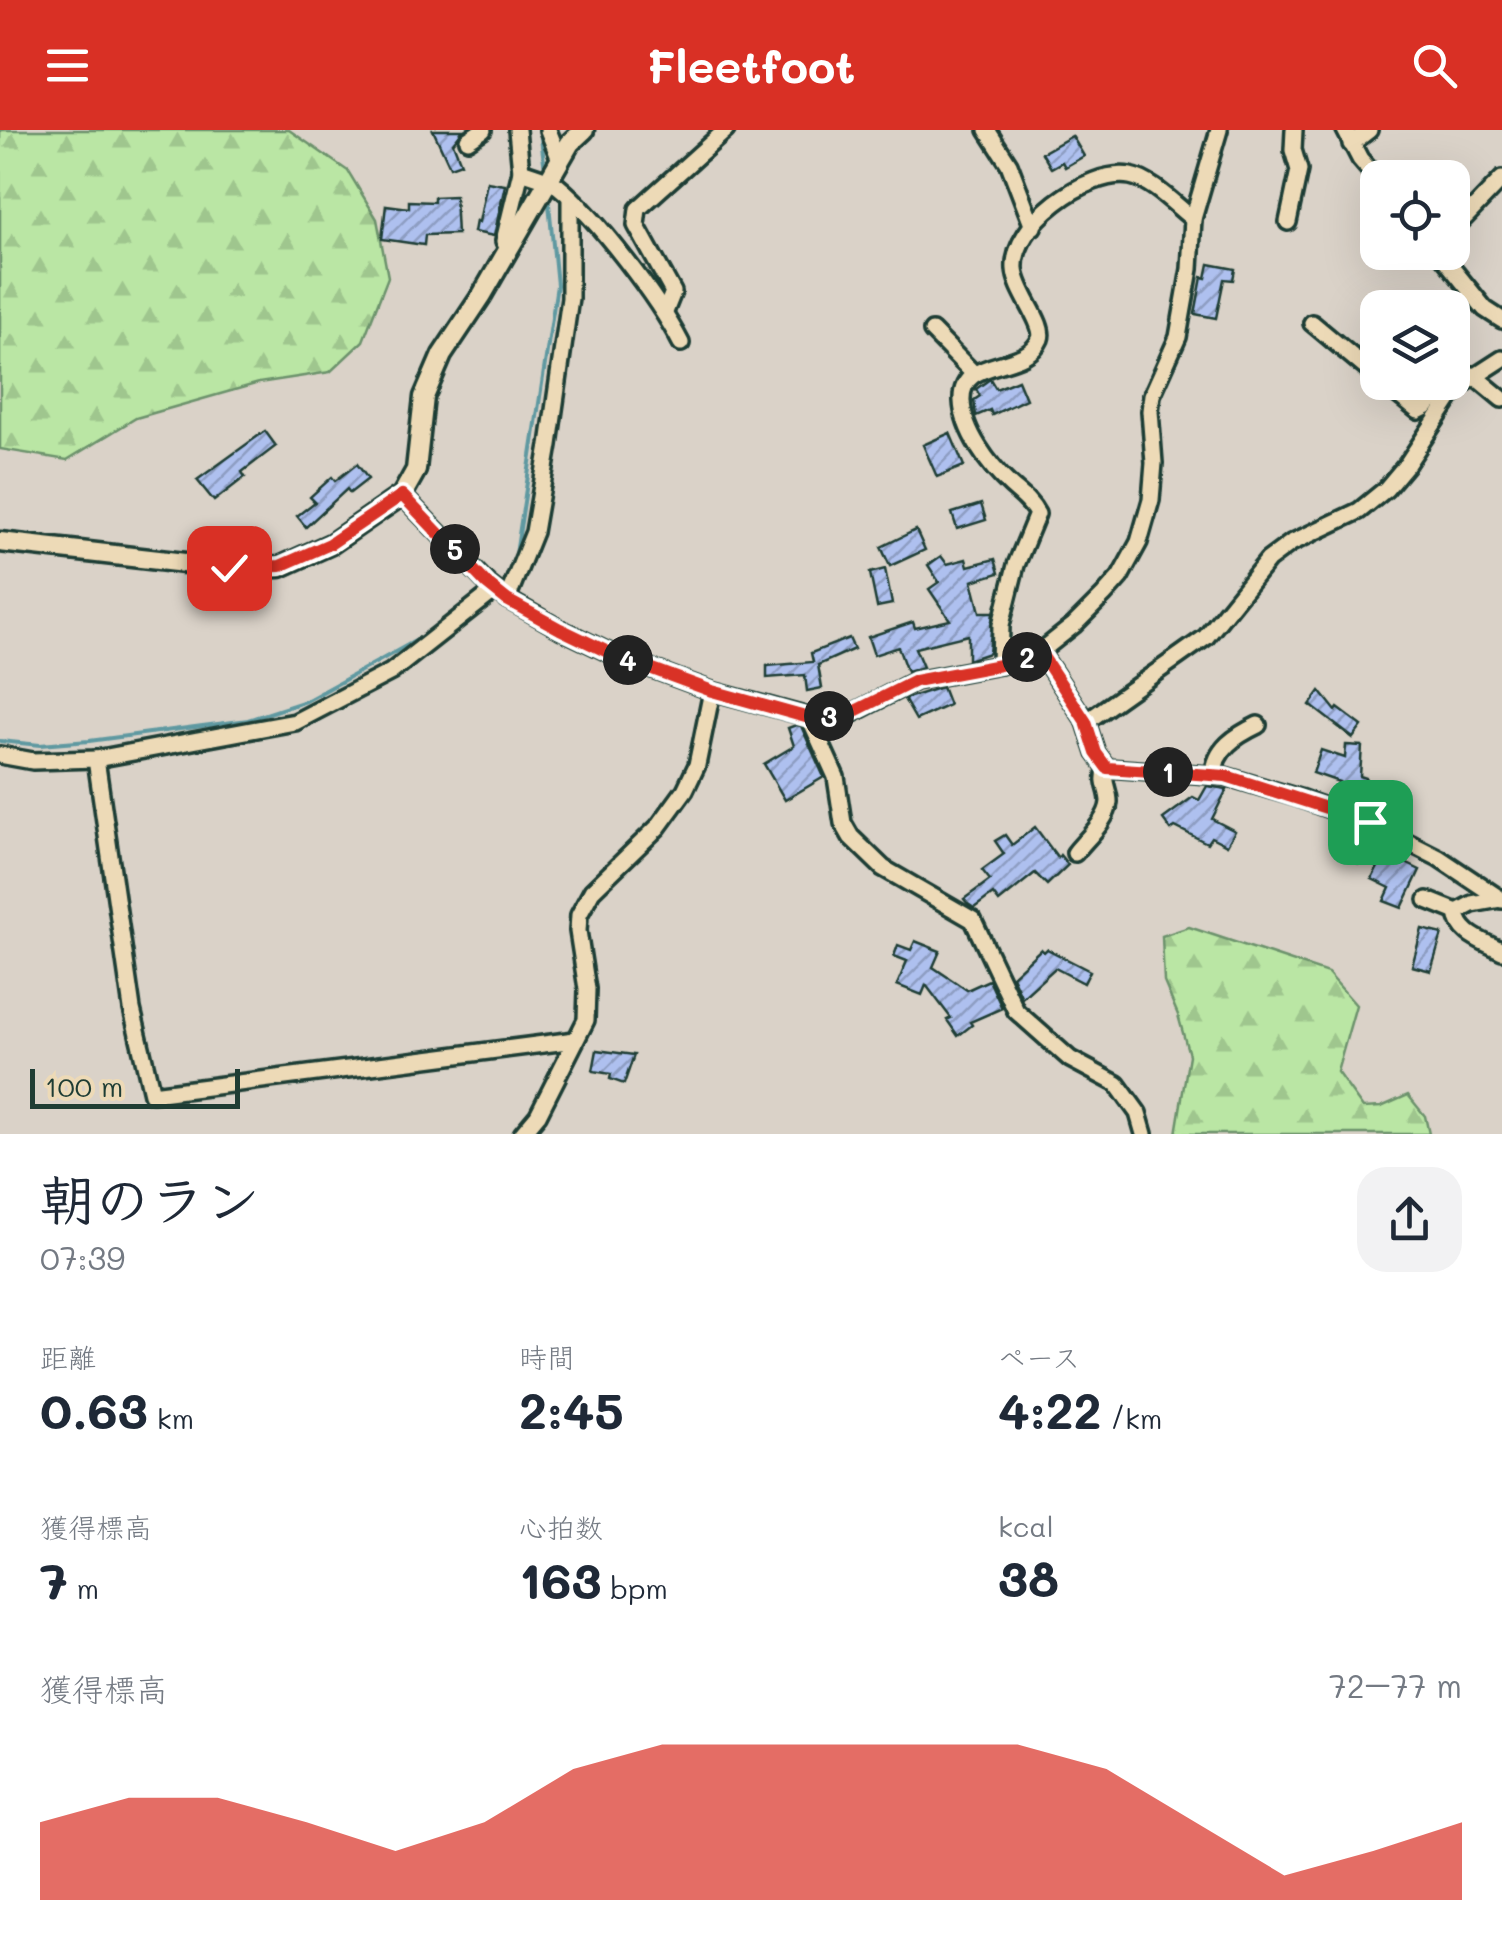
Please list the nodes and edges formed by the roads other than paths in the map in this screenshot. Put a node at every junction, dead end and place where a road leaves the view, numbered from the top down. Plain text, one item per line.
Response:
1 (483, 130) edge
2 (517, 130) edge
3 (548, 130) edge
4 (584, 130) edge
5 (726, 130) edge
6 (987, 130) edge
7 (1219, 130) edge
8 (1294, 130) edge
9 (1369, 130) edge
10 (1348, 137) edge
11 (468, 140) dead end
12 (560, 160) junction
13 (1364, 160) edge
14 (522, 170) junction
15 (1502, 179) edge
16 (547, 180) junction
17 (570, 200) junction
18 (1470, 212) edge
19 (1193, 219) junction
20 (1288, 222) dead end
21 (1033, 227) junction
22 (508, 249) junction
23 (1453, 270) edge
24 (665, 312) junction
25 (1502, 320) edge
26 (1312, 323) dead end
27 (932, 331) dead end
28 (681, 343) dead end
29 (1502, 359) edge
30 (1360, 363) edge
31 (974, 374) junction
32 (1470, 374) edge
33 (1470, 380) edge
34 (1502, 398) edge
35 (1405, 400) edge
36 (1429, 400) edge
37 (1449, 400) edge
38 (402, 495) junction
39 (0, 542) edge
40 (501, 595) junction
41 (1040, 652) junction
42 (1000, 665) junction
43 (712, 691) junction
44 (809, 718) junction
45 (1086, 722) junction
46 (1258, 724) dead end
47 (0, 755) edge
48 (96, 759) junction
49 (1107, 768) junction
50 (1214, 775) junction
51 (1372, 824) junction
52 (1075, 853) dead end
53 (1361, 854) dead end
54 (1501, 899) edge
55 (1427, 900) dead end
56 (1458, 912) junction
57 (1502, 951) edge
58 (575, 1040) junction
59 (522, 1134) edge
60 (1144, 1134) edge

1 - 11 street
2 - 14 street
3 - 12 street
4 - 12 street
5 - 24 street
6 - 21 street
7 - 19 street
8 - 20 street
9 - 10 street
10 - 13 street
12 - 16 street
14 - 16 street
14 - 22 street
15 - 18 street
16 - 17 street
16 - 22 street
17 - 24 street
17 - 40 street
19 - 21 street
19 - 41 street
21 - 31 street
22 - 38 street
23 - 25 street
24 - 28 street
26 - 30 street
27 - 31 street
29 - 32 street
31 - 42 street
33 - 34 street
35 - 36 street
37 - 45 street
38 - 39 street
38 - 40 street
40 - 43 street
40 - 48 street
41 - 42 street
41 - 45 street
42 - 44 street
43 - 44 street
43 - 58 street
44 - 60 street
45 - 49 street
46 - 50 street
47 - 48 street
48 - 58 street
49 - 50 street
49 - 52 street
50 - 51 street
51 - 53 street
51 - 54 street
54 - 56 street
55 - 56 street
56 - 57 street
58 - 59 street

